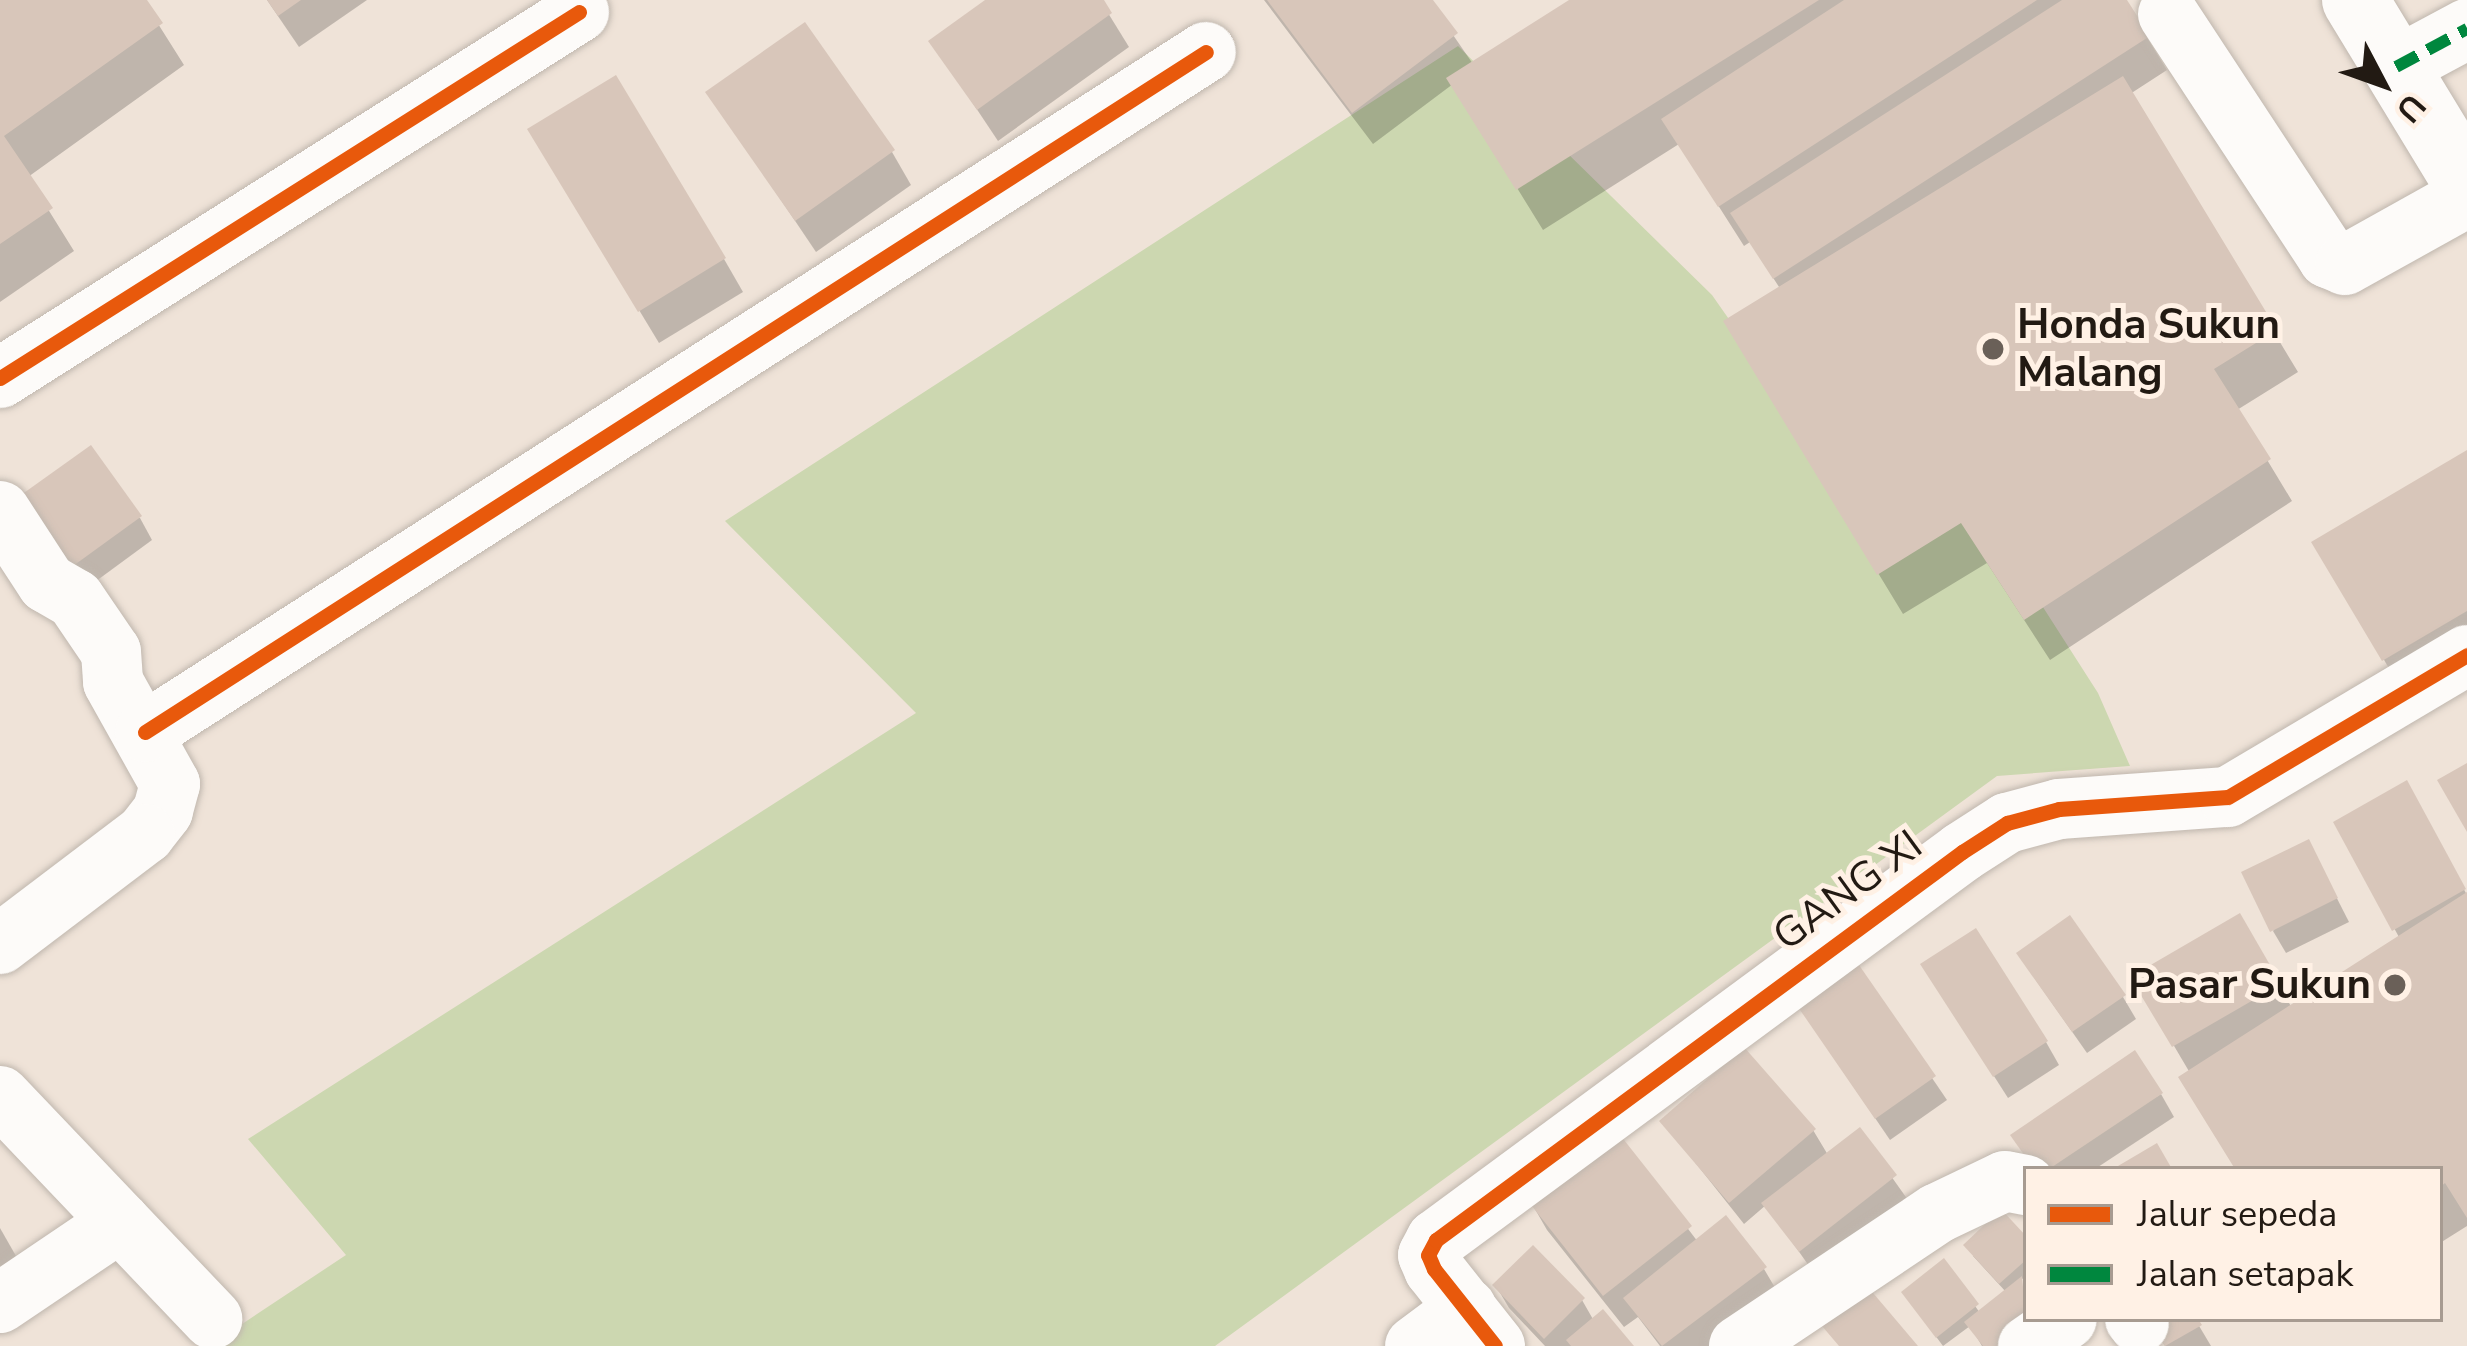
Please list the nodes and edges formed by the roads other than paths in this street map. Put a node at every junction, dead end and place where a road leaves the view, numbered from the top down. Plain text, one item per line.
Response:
1 (2355, 0) edge
2 (579, 12) dead end
3 (2168, 14) dead end
4 (2467, 29) edge
5 (1206, 52) dead end
6 (2396, 67) junction
7 (2467, 184) edge
8 (2467, 197) edge
9 (0, 378) edge
10 (0, 511) edge
11 (2467, 656) edge
12 (145, 732) junction
13 (0, 944) edge
14 (0, 1096) edge
15 (2023, 1184) edge
16 (120, 1222) junction
17 (0, 1304) edge
18 (212, 1319) dead end
19 (2063, 1322) edge
20 (1481, 1327) edge
21 (1415, 1346) edge
22 (1739, 1346) edge
23 (2028, 1346) edge

1 - 6 main road
2 - 9 street
3 - 8 street
4 - 6 street
5 - 12 street
6 - 7 main road
10 - 12 street
11 - 20 street, GANG XI
12 - 13 street
14 - 16 street
15 - 22 street
16 - 17 street
16 - 18 street
19 - 23 street
20 - 21 street, GANG XI

